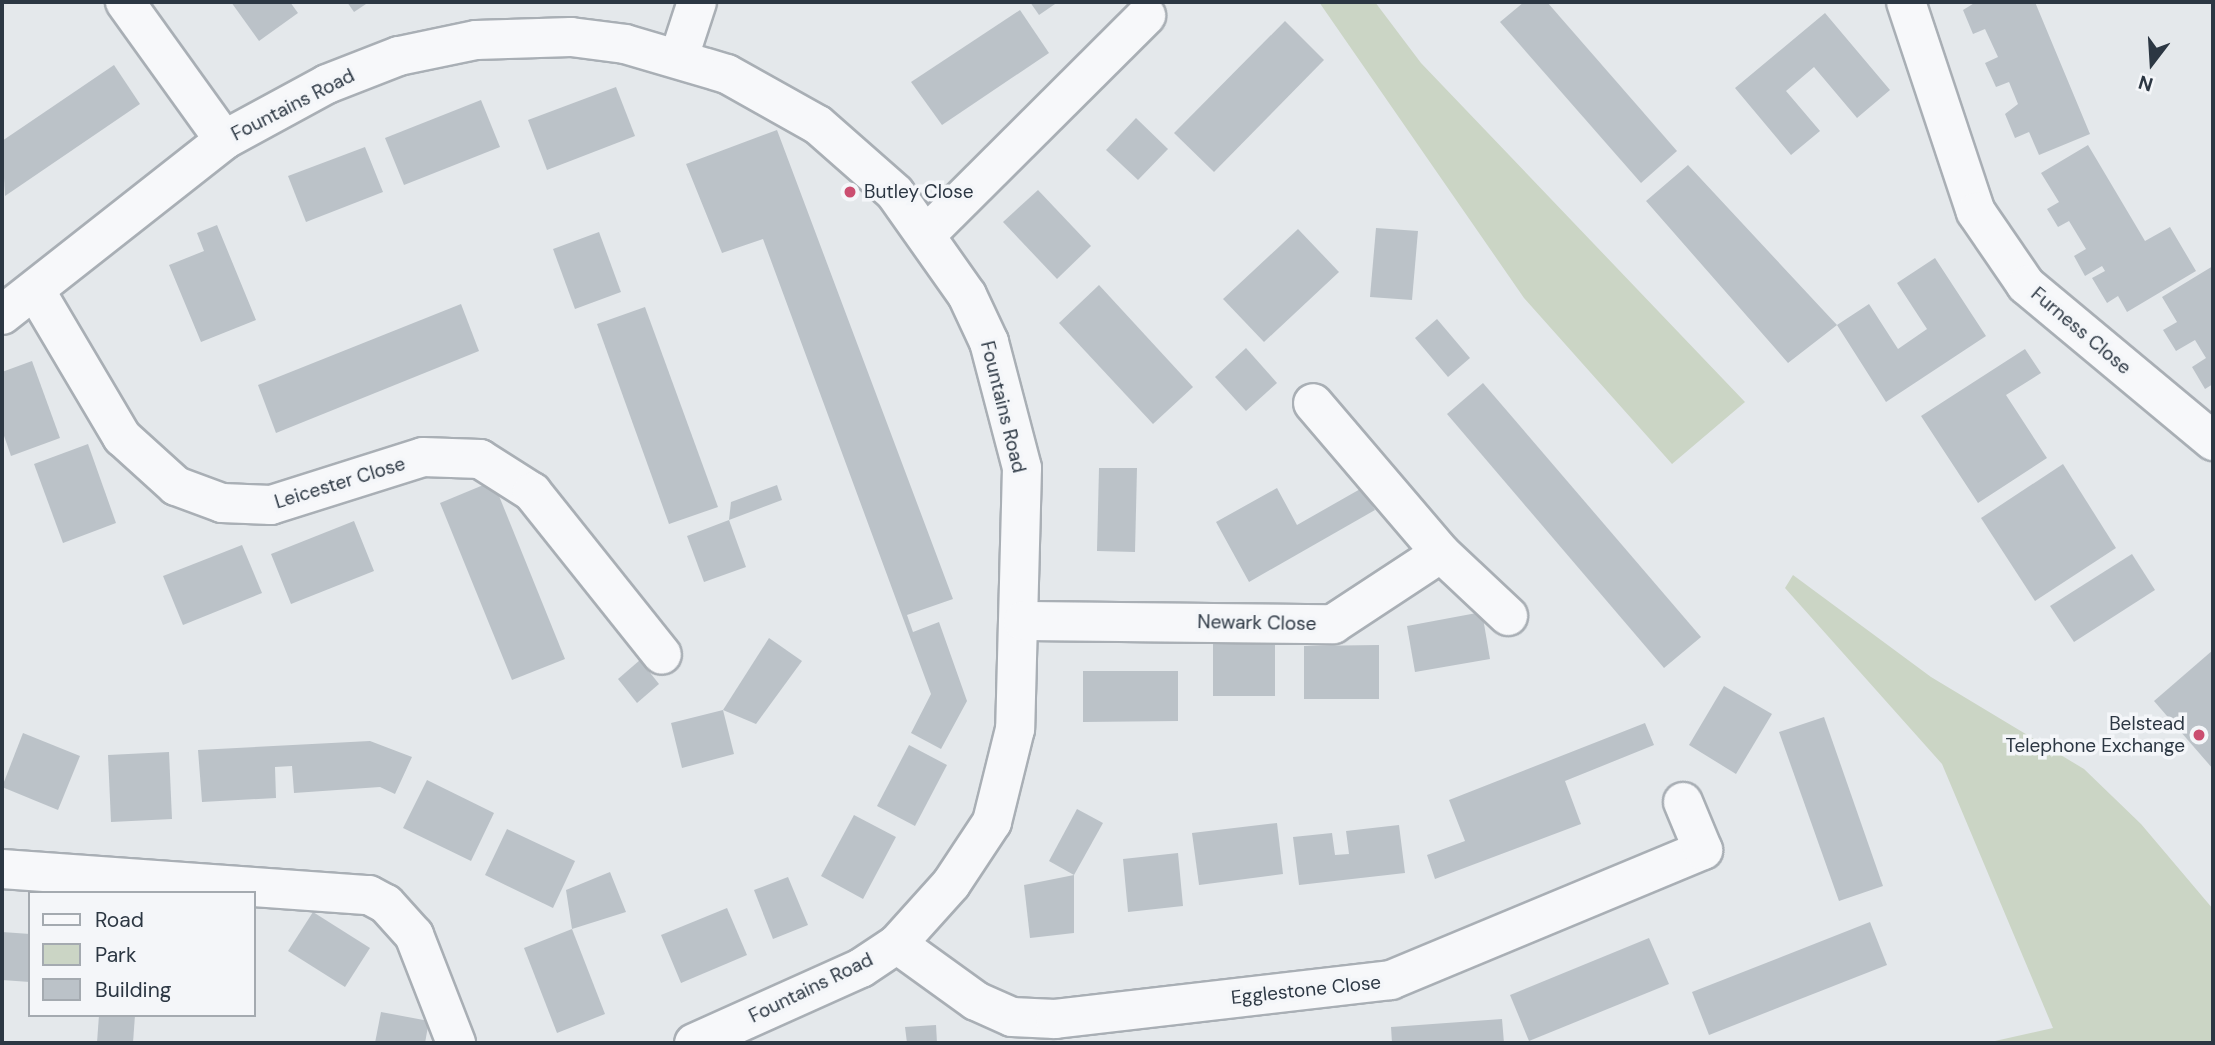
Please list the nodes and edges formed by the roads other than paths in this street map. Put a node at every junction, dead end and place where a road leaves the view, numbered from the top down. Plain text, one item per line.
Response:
1 (125, 2) edge
2 (697, 2) edge
3 (1906, 2) edge
4 (1146, 16) dead end
5 (679, 57) junction
6 (224, 140) junction
7 (928, 233) junction
8 (35, 290) junction
9 (2, 315) edge
10 (1313, 402) dead end
11 (2213, 441) edge
12 (1441, 553) junction
13 (1508, 616) dead end
14 (1023, 621) junction
15 (662, 655) dead end
16 (1683, 802) dead end
17 (2, 869) edge
18 (897, 944) junction
19 (456, 1043) edge
20 (694, 1043) edge

1 - 6 street
2 - 5 street
3 - 11 street, Furness Close
4 - 7 street
5 - 6 street, Fountains Road
5 - 7 street, Fountains Road
6 - 8 street, Fountains Road
7 - 14 street, Fountains Road
8 - 9 street, Fountains Road
8 - 15 street, Leicester Close
10 - 12 street
12 - 13 street
12 - 14 street, Newark Close
14 - 18 street, Fountains Road
16 - 18 street, Egglestone Close
17 - 19 street
18 - 20 street, Fountains Road

